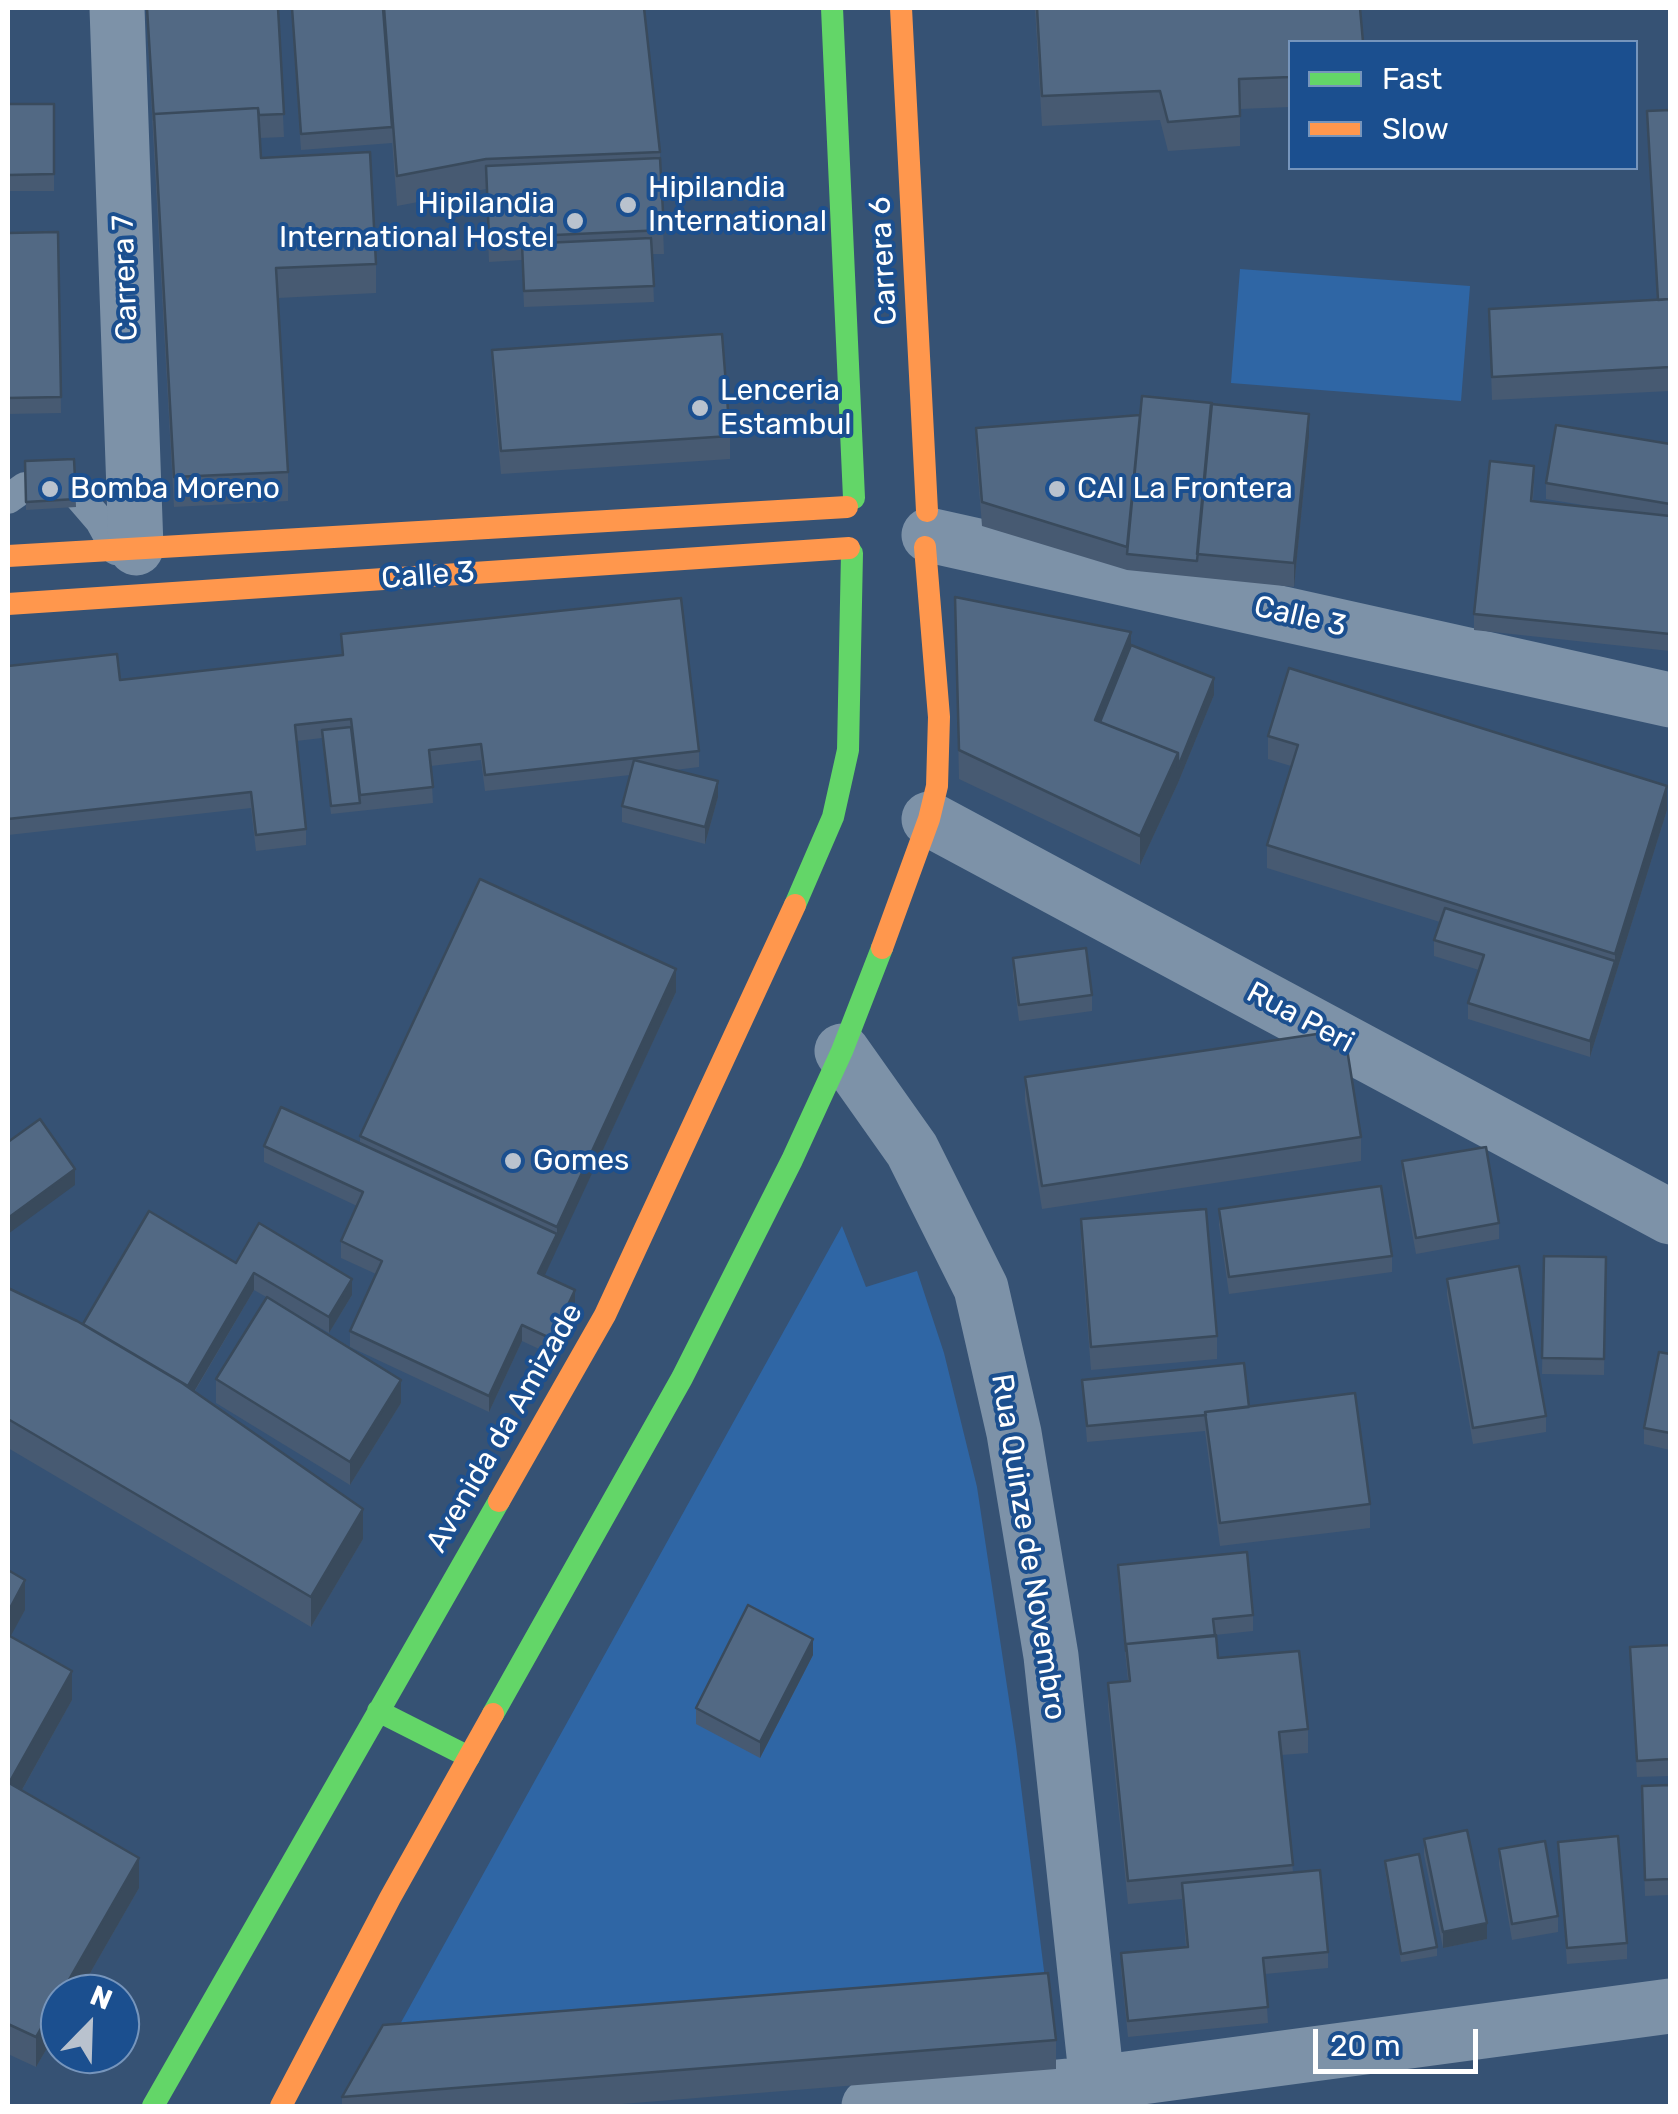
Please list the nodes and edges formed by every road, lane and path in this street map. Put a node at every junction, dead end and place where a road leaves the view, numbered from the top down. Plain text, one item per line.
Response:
1 (117, 8) edge
2 (832, 8) edge
3 (901, 8) edge
4 (875, 486) dead end
5 (900, 486) dead end
6 (75, 492) edge
7 (850, 503) junction
8 (921, 540) junction
9 (126, 549) junction
10 (850, 550) junction
11 (8, 556) edge
12 (876, 569) dead end
13 (8, 604) edge
14 (1670, 700) edge
15 (933, 802) junction
16 (842, 1051) junction
17 (1669, 1201) edge
18 (378, 1711) junction
19 (469, 1758) junction
20 (1670, 2006) edge
21 (1096, 2082) junction
22 (152, 2106) edge
23 (281, 2106) edge
24 (869, 2106) edge

1 - 9 street, Carrera 7
2 - 7 main road, Carrera 6
3 - 8 main road, Carrera 6
4 - 7 main road
5 - 8 main road
6 - 9 lane
7 - 9 main road, Calle 3
7 - 10 main road, Carrera 6
8 - 14 street, Calle 3
8 - 15 main road, Carrera 6
9 - 11 main road, Calle 3
10 - 12 main road
10 - 13 main road, Calle 3
10 - 18 main road, Avenida da Amizade
15 - 16 main road
15 - 17 street, Rua Peri
16 - 19 main road
16 - 21 street, Rua Quinze de Novembro
18 - 19 main road
18 - 22 main road, Avenida da Amizade
19 - 23 main road
20 - 21 street
21 - 24 street

